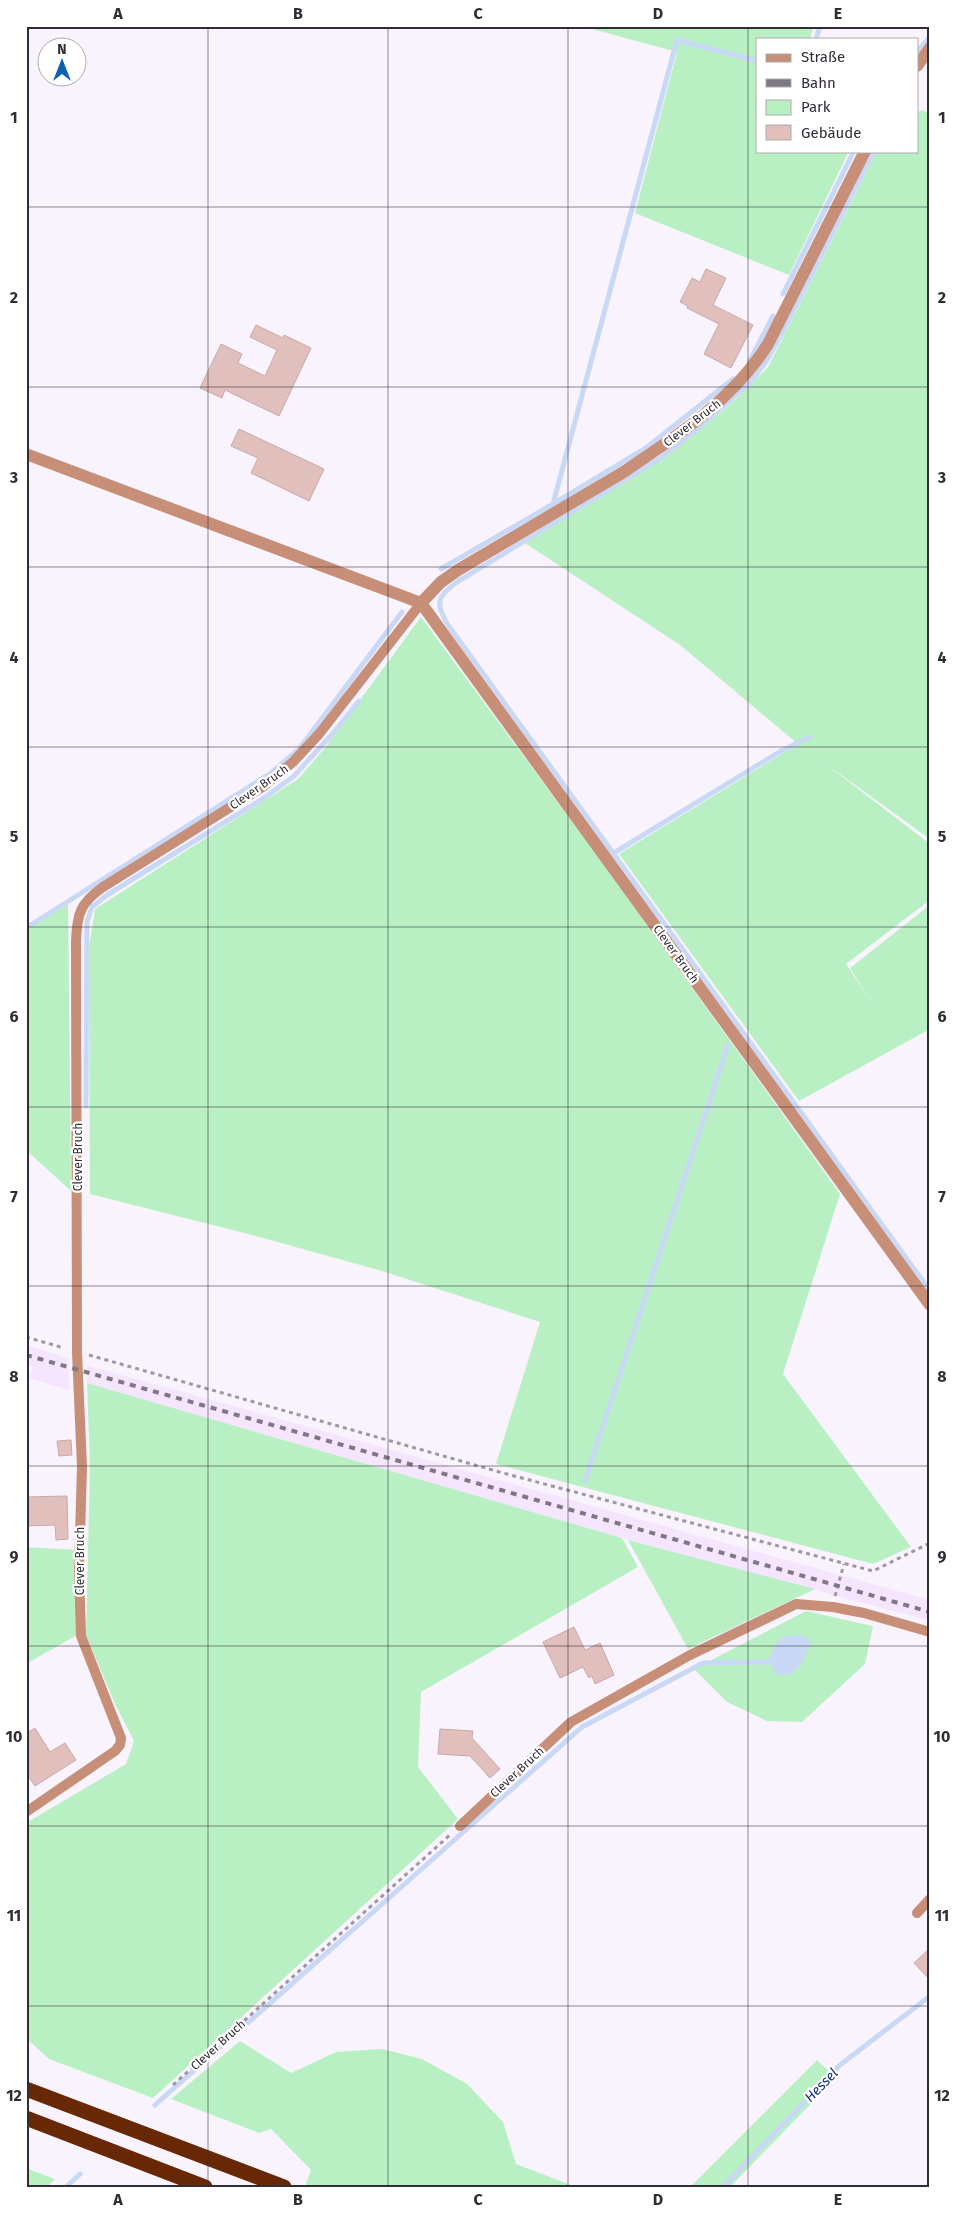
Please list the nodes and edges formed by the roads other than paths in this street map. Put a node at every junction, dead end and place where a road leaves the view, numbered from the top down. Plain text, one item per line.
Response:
1 (930, 48) edge
2 (918, 65) edge
3 (864, 152) edge
4 (26, 454) edge
5 (422, 604) junction
6 (930, 1305) edge
7 (930, 1632) edge
8 (26, 1812) edge
9 (460, 1826) road end
10 (930, 1899) edge
11 (917, 1914) dead end
12 (26, 2089) edge
13 (26, 2118) edge
14 (205, 2187) edge
15 (284, 2187) edge

1 - 2 street
3 - 5 street, Clever Bruch
4 - 5 street
5 - 6 street, Clever Bruch
5 - 8 lane, Clever Bruch
7 - 9 lane, Clever Bruch
10 - 11 lane
12 - 15 highway
13 - 14 highway

